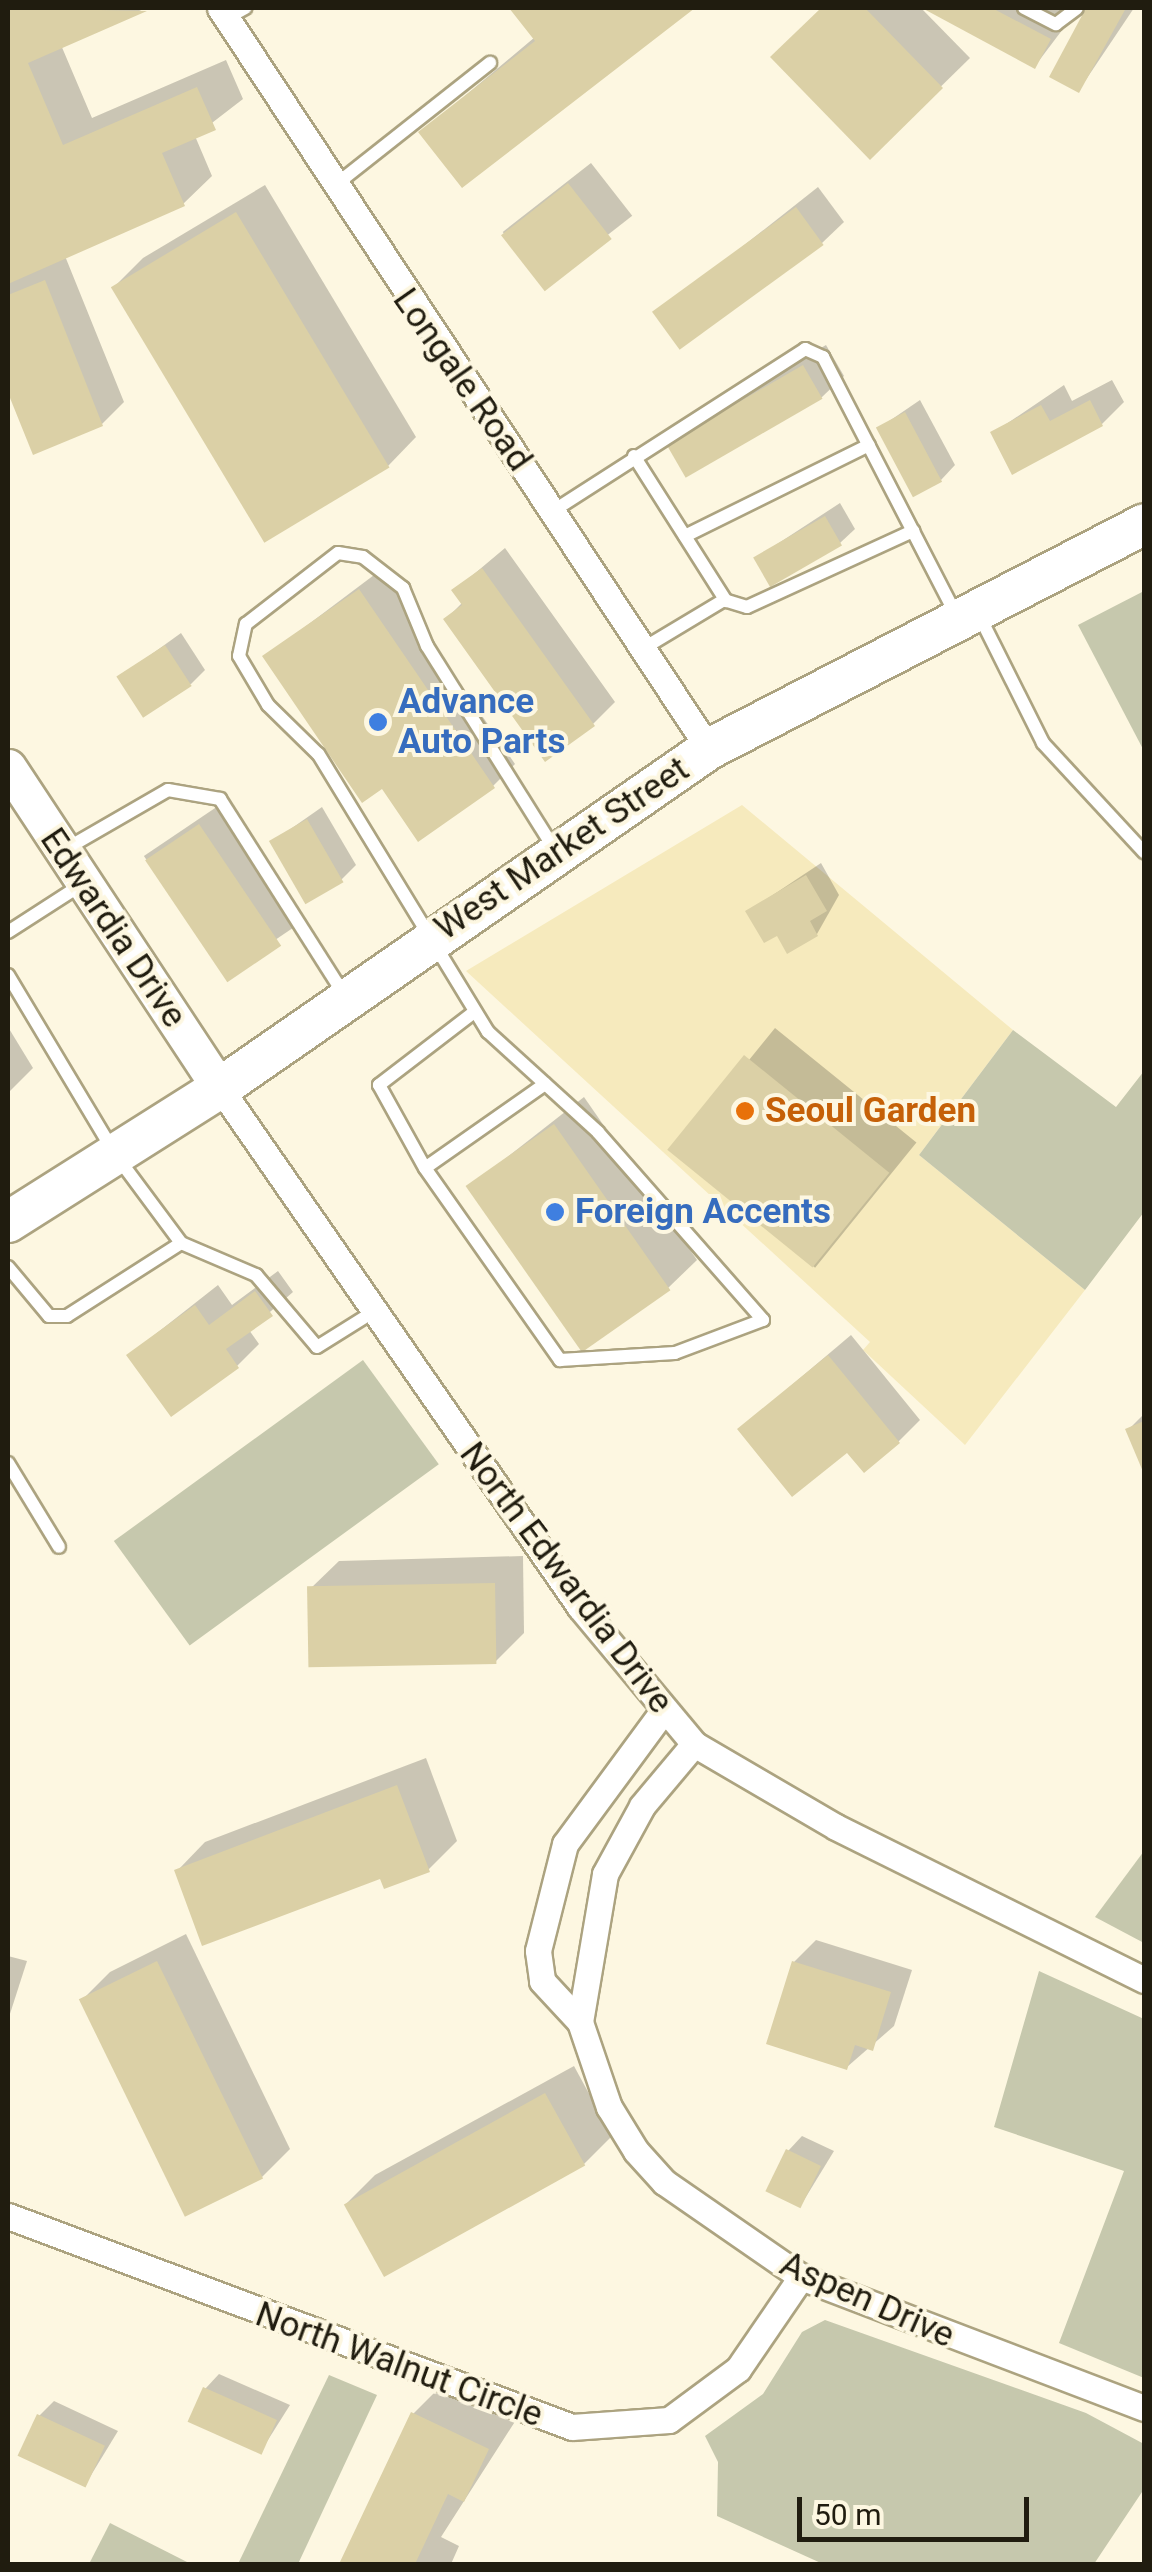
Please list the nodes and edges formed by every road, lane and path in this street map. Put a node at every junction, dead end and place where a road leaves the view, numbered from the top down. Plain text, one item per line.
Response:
1 (1024, 8) edge
2 (1077, 8) edge
3 (231, 11) edge
4 (490, 63) dead end
5 (332, 188) junction
6 (869, 444) junction
7 (634, 456) junction
8 (553, 510) junction
9 (1144, 524) edge
10 (913, 531) junction
11 (685, 536) junction
12 (726, 601) junction
13 (968, 615) junction
14 (644, 648) junction
15 (708, 749) junction
16 (8, 767) edge
17 (62, 852) junction
18 (556, 852) junction
19 (1144, 852) edge
20 (84, 883) junction
21 (8, 932) edge
22 (426, 941) junction
23 (8, 975) edge
24 (346, 998) junction
25 (474, 1012) junction
26 (545, 1084) junction
27 (220, 1088) junction
28 (115, 1154) junction
29 (425, 1168) junction
30 (8, 1222) edge
31 (181, 1242) junction
32 (8, 1267) edge
33 (373, 1312) junction
34 (8, 1463) edge
35 (59, 1547) dead end
36 (663, 1711) junction
37 (694, 1744) junction
38 (1144, 1980) edge
39 (580, 2022) junction
40 (8, 2216) edge
41 (801, 2277) junction
42 (1144, 2408) edge

1 - 2 lane
3 - 5 street, Longale Road
4 - 5 lane
5 - 8 street, Longale Road
6 - 7 lane
6 - 10 lane
6 - 11 lane
7 - 8 lane
7 - 11 lane
8 - 14 street, Longale Road
9 - 13 main road, West Market Street
10 - 12 lane
10 - 13 lane
11 - 12 lane
12 - 14 lane
13 - 15 main road, West Market Street
13 - 19 lane
14 - 15 street, Longale Road
15 - 18 main road, West Market Street
16 - 17 main road, Edwardia Drive
17 - 20 main road, Edwardia Drive
17 - 24 lane
18 - 22 main road, West Market Street
18 - 22 lane
20 - 21 lane
20 - 27 main road, Edwardia Drive
22 - 24 main road, West Market Street
22 - 25 lane
23 - 28 lane
24 - 27 main road, West Market Street
25 - 26 lane
25 - 29 lane
26 - 29 lane
26 - 29 lane
27 - 28 main road, West Market Street
27 - 33 street, North Edwardia Drive
28 - 30 main road, West Market Street
28 - 31 lane
31 - 32 lane
31 - 33 lane
33 - 36 street, North Edwardia Drive
34 - 35 lane
36 - 37 street, North Edwardia Drive
36 - 39 street, Aspen Drive
37 - 38 street, North Edwardia Drive
37 - 39 street, Aspen Drive
39 - 41 street, Aspen Drive
40 - 41 street, North Walnut Circle
41 - 42 street, Aspen Drive

